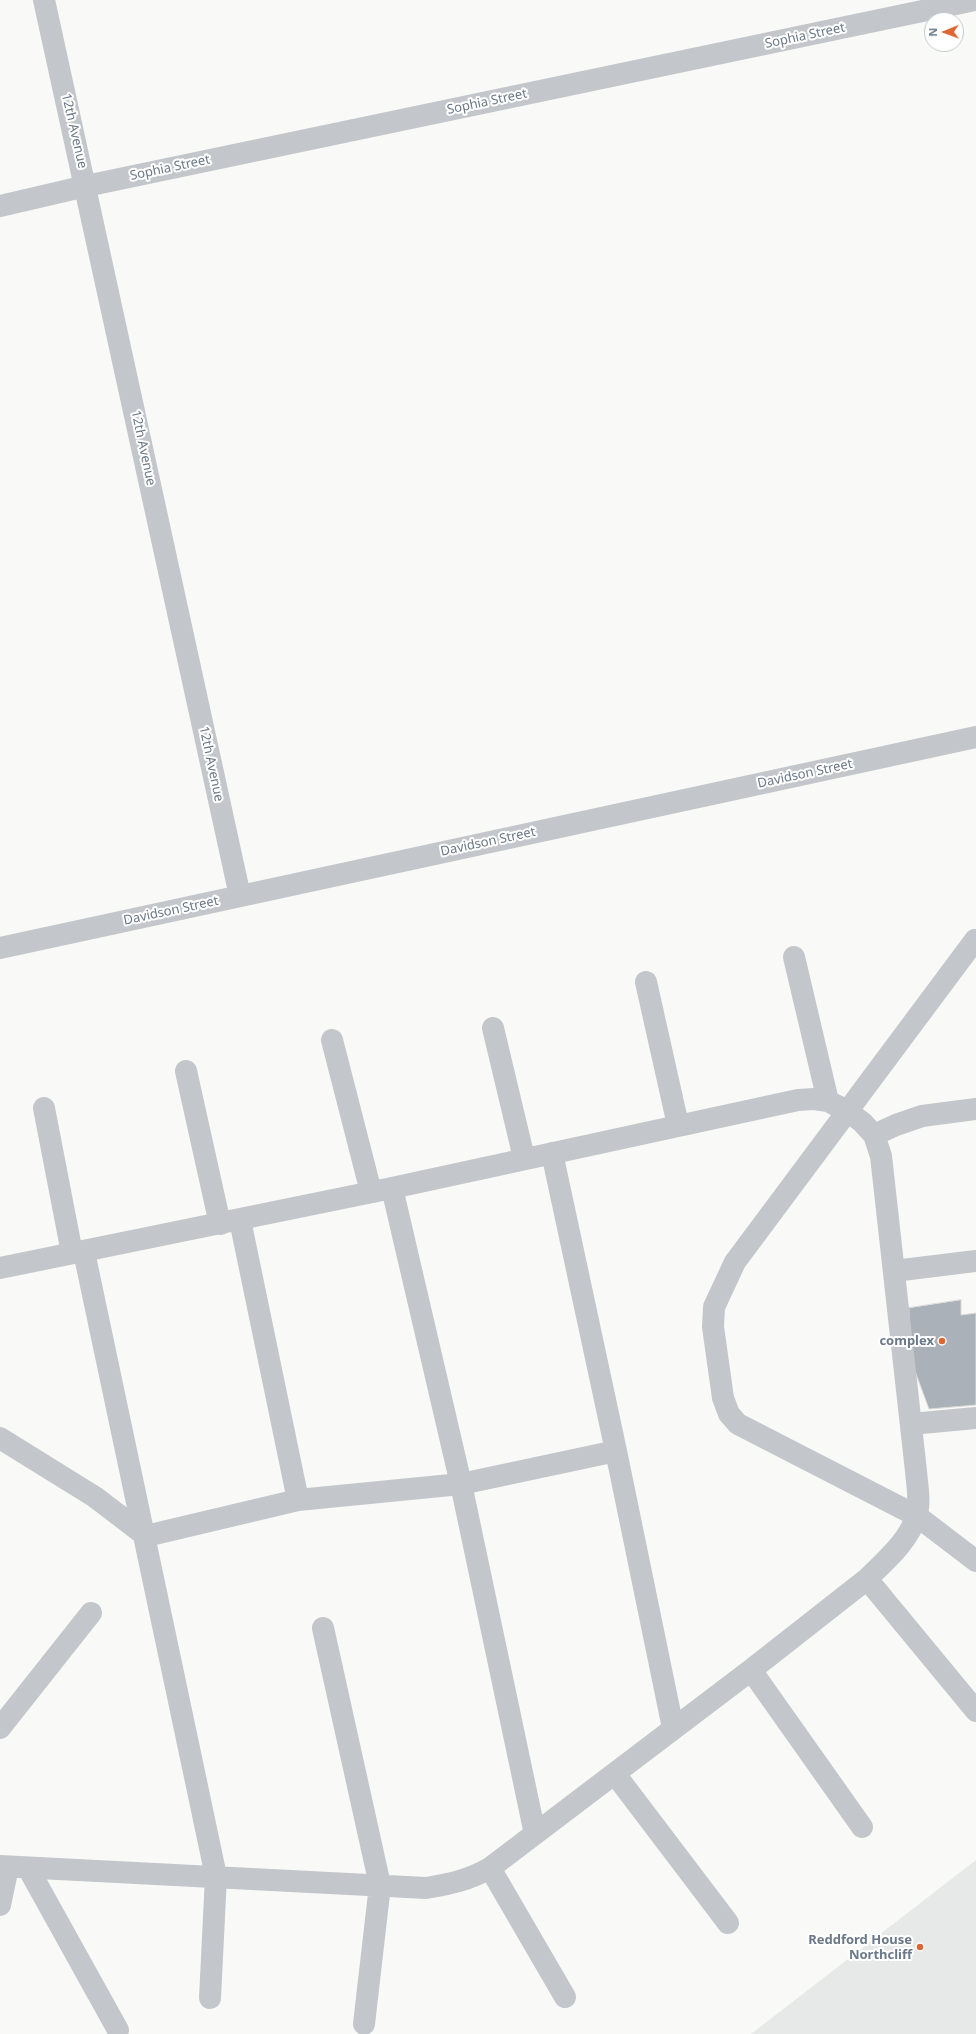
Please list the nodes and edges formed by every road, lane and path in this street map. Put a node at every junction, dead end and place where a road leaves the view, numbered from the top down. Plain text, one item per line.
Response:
1 (44, 0) edge
2 (975, 0) edge
3 (86, 186) junction
4 (0, 206) edge
5 (976, 737) edge
6 (240, 896) junction
7 (975, 940) edge
8 (0, 948) edge
9 (794, 957) dead end
10 (646, 982) dead end
11 (493, 1028) dead end
12 (332, 1040) dead end
13 (186, 1071) dead end
14 (837, 1106) junction
15 (44, 1108) dead end
16 (976, 1109) edge
17 (678, 1124) junction
18 (874, 1135) junction
19 (552, 1153) junction
20 (524, 1158) junction
21 (392, 1188) junction
22 (371, 1192) junction
23 (230, 1222) junction
24 (78, 1253) junction
25 (976, 1261) edge
26 (0, 1268) edge
27 (894, 1271) junction
28 (976, 1418) edge
29 (911, 1424) junction
30 (0, 1438) edge
31 (616, 1451) junction
32 (460, 1484) junction
33 (298, 1500) junction
34 (917, 1516) junction
35 (146, 1536) junction
36 (976, 1561) edge
37 (867, 1579) junction
38 (91, 1613) dead end
39 (323, 1628) dead end
40 (751, 1670) junction
41 (976, 1711) edge
42 (0, 1728) edge
43 (673, 1728) junction
44 (615, 1774) junction
45 (862, 1827) dead end
46 (535, 1834) junction
47 (12, 1867) edge
48 (490, 1868) junction
49 (216, 1876) junction
50 (380, 1885) junction
51 (0, 1905) edge
52 (728, 1923) dead end
53 (565, 1997) dead end
54 (210, 1998) dead end
55 (364, 2024) dead end
56 (118, 2030) dead end

1 - 3 street, 12th Avenue
2 - 3 street, Sophia Street
3 - 4 street, Sophia Street
3 - 6 street, 12th Avenue
5 - 6 street, Davidson Street
6 - 8 street, Davidson Street
7 - 14 street
9 - 14 street
10 - 17 street
11 - 20 street
12 - 22 street
13 - 23 street
14 - 17 street
14 - 18 street
14 - 34 street
15 - 24 street
16 - 18 street
17 - 19 street
18 - 27 street
19 - 20 street
19 - 31 street
20 - 21 street
21 - 22 street
21 - 32 street
22 - 23 street
23 - 24 street
23 - 33 street
24 - 26 street
24 - 35 street
25 - 27 street
27 - 29 street
28 - 29 street
29 - 34 street
30 - 35 street
31 - 32 street
31 - 43 street
32 - 33 street
32 - 46 street
33 - 35 street
34 - 36 street
34 - 37 street
35 - 49 street
37 - 40 street
37 - 41 street
38 - 42 street
39 - 50 street
40 - 43 street
40 - 45 street
43 - 44 street
44 - 46 street
44 - 52 street
46 - 48 street
47 - 49 street
47 - 51 street
47 - 56 street
48 - 50 street
48 - 53 street
49 - 50 street
49 - 54 street
50 - 55 street

